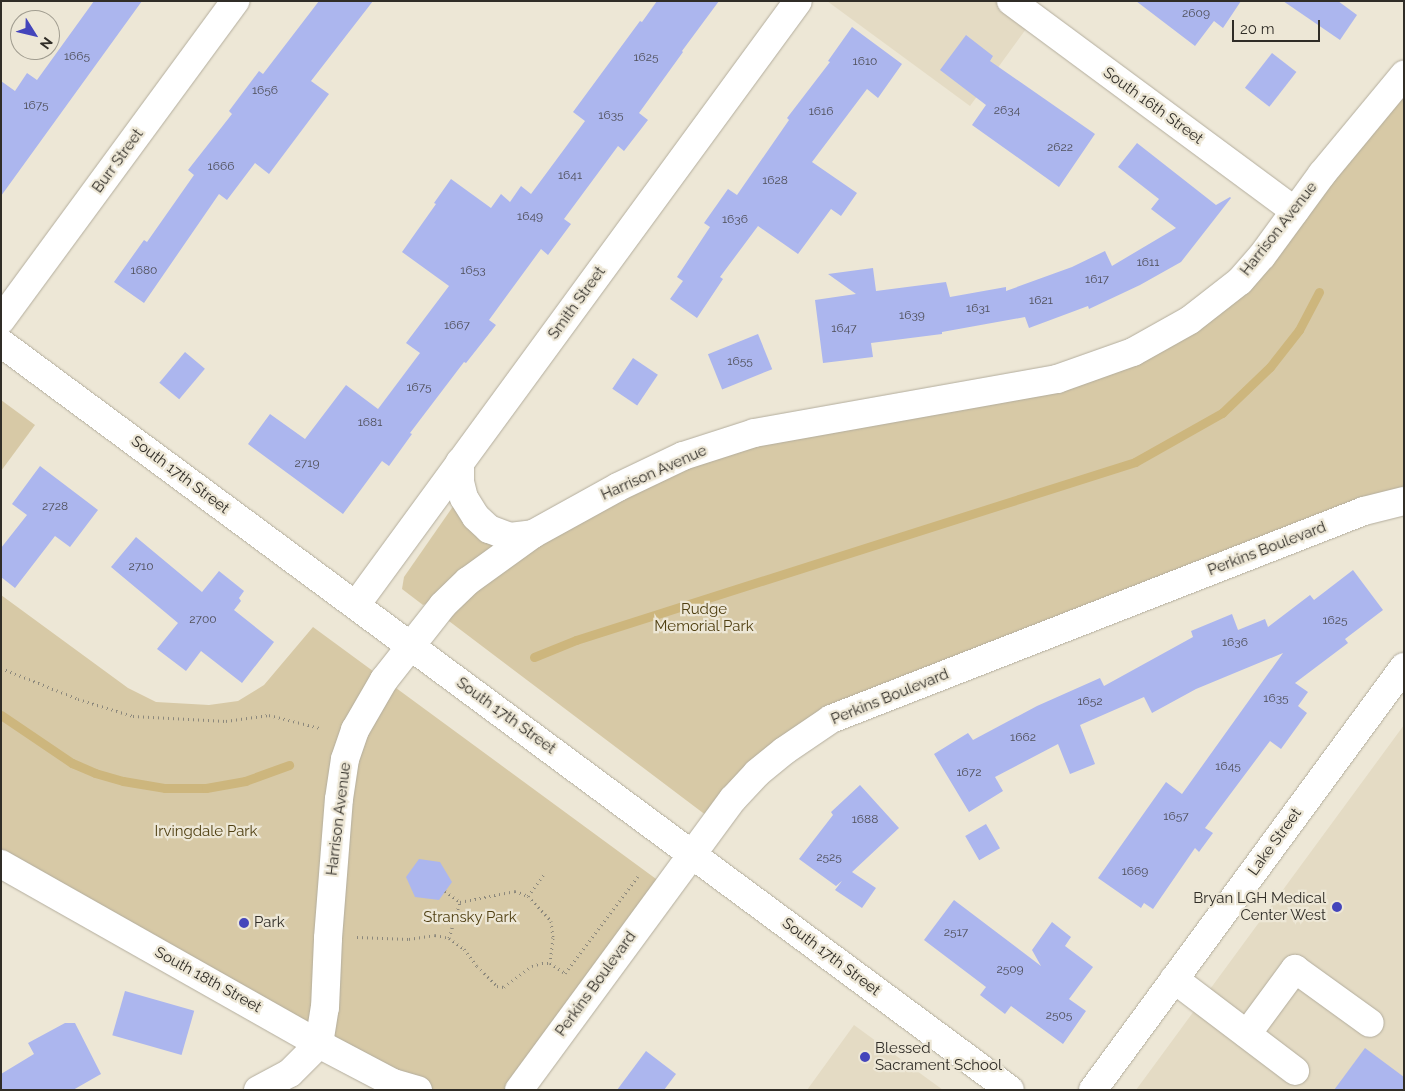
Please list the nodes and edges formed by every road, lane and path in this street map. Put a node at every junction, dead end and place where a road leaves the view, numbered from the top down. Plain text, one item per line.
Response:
1 (235, 1) edge
2 (798, 1) edge
3 (1011, 1) edge
4 (1404, 75) edge
5 (1295, 211) junction
6 (1, 320) edge
7 (1, 343) edge
8 (460, 462) junction
9 (1404, 501) edge
10 (533, 534) junction
11 (356, 605) junction
12 (411, 646) junction
13 (1404, 667) edge
14 (1, 668) edge
15 (320, 728) dead end
16 (692, 853) junction
17 (1, 864) edge
18 (640, 874) dead end
19 (543, 875) dead end
20 (445, 891) dead end
21 (528, 896) junction
22 (460, 902) junction
23 (368, 937) dead end
24 (449, 938) junction
25 (550, 963) junction
26 (1174, 979) junction
27 (1370, 1023) dead end
28 (1247, 1034) junction
29 (319, 1044) junction
30 (1295, 1070) dead end
31 (258, 1090) edge
32 (418, 1090) edge
33 (519, 1090) edge
34 (1010, 1090) edge
35 (1093, 1090) edge

1 - 6 street, Burr Street
2 - 8 street, Smith Street
3 - 5 street, South 16th Street
4 - 5 street, Harrison Avenue
5 - 10 street, Harrison Avenue
7 - 11 street, South 17th Street
8 - 10 street
8 - 11 street, Smith Street
9 - 16 street, Perkins Boulevard
10 - 12 street, Harrison Avenue
11 - 12 street, South 17th Street
12 - 16 street, South 17th Street
12 - 29 street, Harrison Avenue
13 - 26 street, Lake Street
14 - 15 path
16 - 33 street, Perkins Boulevard
16 - 34 street, South 17th Street
17 - 29 street, South 18th Street
18 - 25 path
19 - 21 path
20 - 22 path
21 - 22 path
21 - 25 path
22 - 24 path
23 - 24 path
24 - 25 path
26 - 28 street
26 - 35 street, Lake Street
27 - 28 street
28 - 30 street
29 - 31 street
29 - 32 street, South 18th Street

